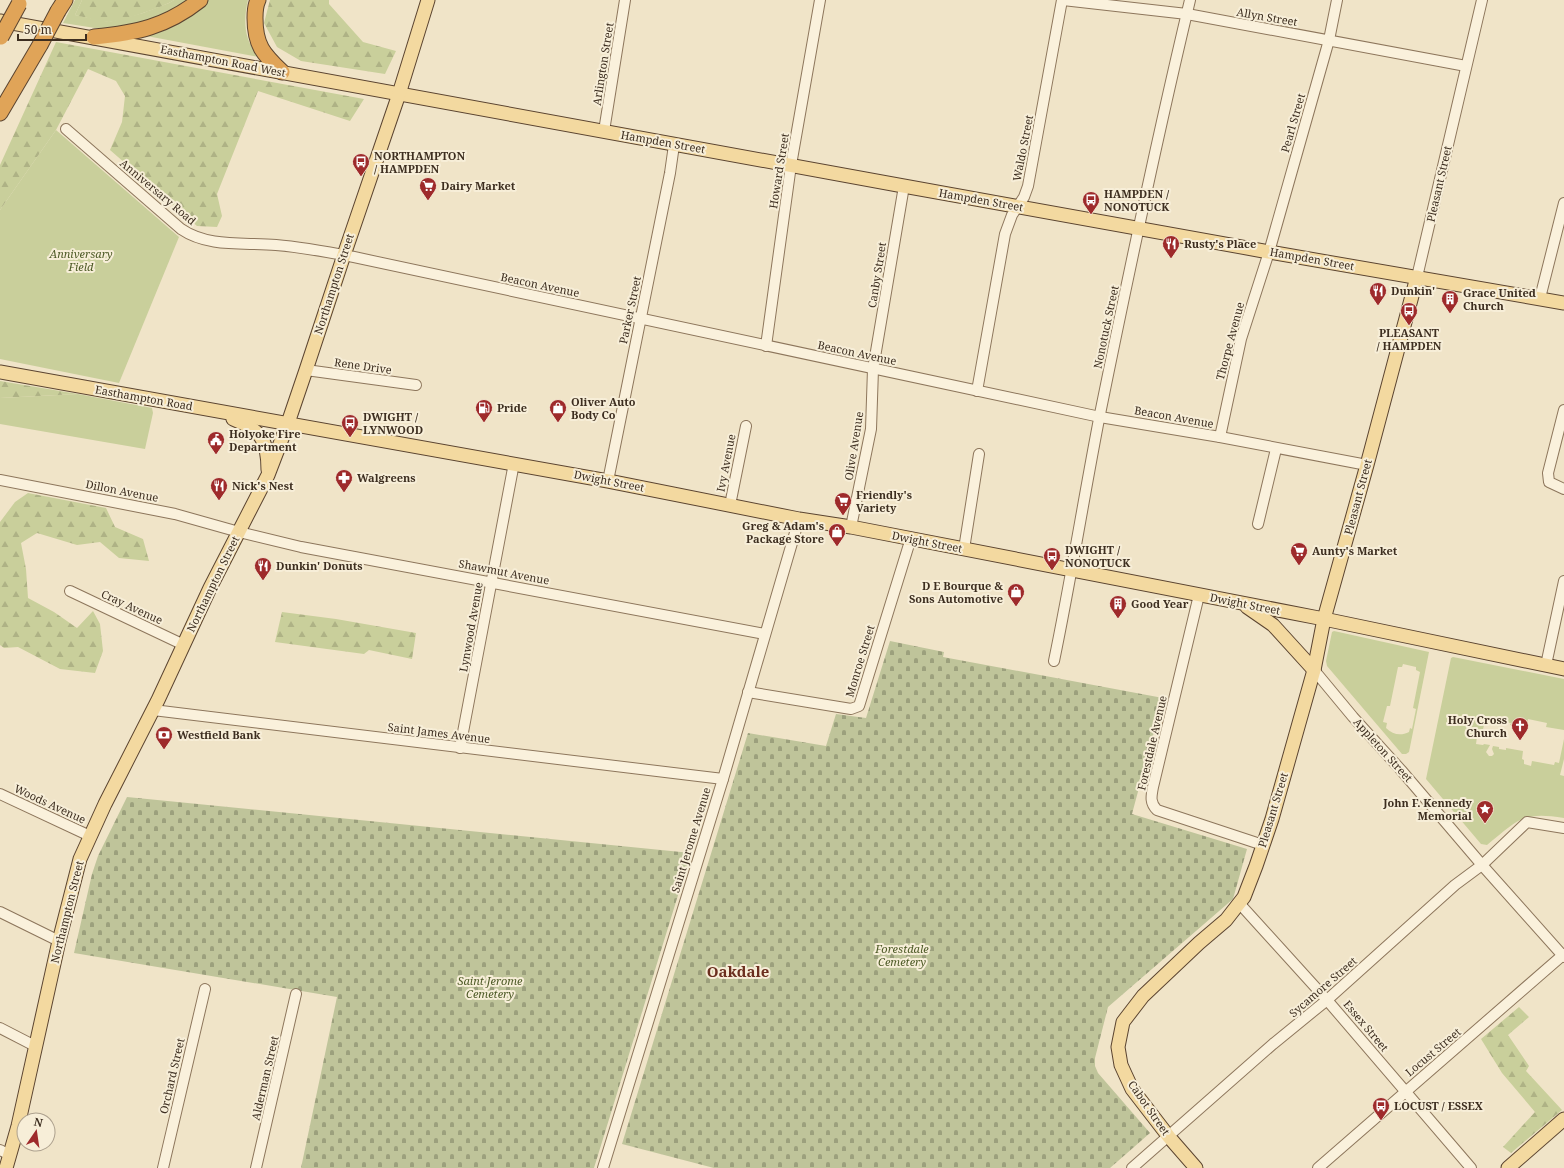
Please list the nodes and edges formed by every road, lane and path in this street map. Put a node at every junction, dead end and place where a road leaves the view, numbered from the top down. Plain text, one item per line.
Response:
1 (200, 0) edge
2 (258, 0) edge
3 (428, 0) edge
4 (625, 0) edge
5 (820, 0) edge
6 (1063, 0) edge
7 (1190, 0) edge
8 (1337, 0) edge
9 (1482, 0) edge
10 (19, 2) edge
11 (62, 4) edge
12 (1186, 14) junction
13 (0, 21) edge
14 (94, 37) junction
15 (0, 38) edge
16 (1329, 40) junction
17 (1466, 66) junction
18 (282, 72) junction
19 (399, 94) junction
20 (0, 113) edge
21 (66, 130) dead end
22 (604, 131) junction
23 (674, 145) junction
24 (791, 165) junction
25 (904, 186) junction
26 (1564, 203) edge
27 (1018, 206) junction
28 (1138, 228) junction
29 (1269, 252) junction
30 (344, 255) junction
31 (1416, 277) junction
32 (1540, 298) junction
33 (1564, 303) edge
34 (640, 318) junction
35 (766, 346) junction
36 (873, 369) junction
37 (306, 370) junction
38 (0, 372) edge
39 (416, 385) dead end
40 (977, 391) junction
41 (1564, 410) edge
42 (215, 411) junction
43 (1100, 416) junction
44 (288, 423) junction
45 (746, 426) dead end
46 (1220, 437) junction
47 (1276, 449) junction
48 (979, 454) dead end
49 (514, 464) junction
50 (1367, 465) junction
51 (268, 475) junction
52 (0, 480) edge
53 (608, 481) junction
54 (1564, 489) edge
55 (730, 505) junction
56 (799, 519) junction
57 (1258, 524) dead end
58 (851, 526) junction
59 (239, 532) junction
60 (911, 538) junction
61 (964, 549) junction
62 (1072, 570) junction
63 (1564, 581) edge
64 (491, 582) junction
65 (70, 591) dead end
66 (1199, 595) junction
67 (1244, 604) junction
68 (1324, 619) junction
69 (765, 634) junction
70 (184, 645) junction
71 (1054, 661) dead end
72 (1546, 665) junction
73 (1564, 669) edge
74 (1314, 670) junction
75 (748, 692) junction
76 (153, 710) junction
77 (460, 748) junction
78 (723, 779) junction
79 (0, 794) edge
80 (1564, 828) edge
81 (90, 836) junction
82 (1263, 845) junction
83 (1482, 865) junction
84 (1239, 903) junction
85 (0, 912) edge
86 (59, 941) junction
87 (1564, 956) edge
88 (204, 989) dead end
89 (296, 994) dead end
90 (1327, 1000) junction
91 (0, 1028) edge
92 (1119, 1040) joint
93 (35, 1046) junction
94 (1405, 1091) junction
95 (1564, 1119) edge
96 (1168, 1137) junction
97 (5, 1152) edge
98 (6, 1168) edge
99 (163, 1168) edge
100 (256, 1168) edge
101 (603, 1168) edge
102 (1132, 1168) edge
103 (1196, 1168) edge
104 (1318, 1168) edge
105 (1471, 1168) edge
106 (1508, 1168) edge

1 - 14 highway
2 - 18 highway
3 - 19 main road, Northampton Street
4 - 22 street, Arlington Street
5 - 24 street, Howard Street
6 - 12 street, Allyn Street
6 - 27 street, Waldo Street
7 - 12 street, Nonotuck Street
8 - 16 street, Pearl Street
9 - 17 street, Pleasant Street
10 - 15 highway, bridge
11 - 20 highway, bridge
12 - 16 street, Allyn Street
12 - 28 street, Nonotuck Street
13 - 14 main road, Easthampton Road West
14 - 18 main road, Easthampton Road West
16 - 17 street, Allyn Street
16 - 29 street, Pearl Street
17 - 31 street, Pleasant Street
18 - 19 main road, Easthampton Road West
19 - 22 main road, Hampden Street
19 - 30 main road, Northampton Street
21 - 30 street, Anniversary Road
22 - 23 main road, Hampden Street
23 - 24 main road, Hampden Street
23 - 34 street, Parker Street
24 - 25 main road, Hampden Street
24 - 35 street, Howard Street
25 - 27 main road, Hampden Street
25 - 36 street, Canby Street
26 - 32 street
27 - 28 main road, Hampden Street
27 - 40 street, Waldo Street
28 - 29 main road, Hampden Street
28 - 43 street, Nonotuck Street
29 - 31 main road, Hampden Street
29 - 46 street, Thorpe Avenue
30 - 34 street, Beacon Avenue
30 - 37 main road, Northampton Street
31 - 32 main road, Hampden Street
31 - 50 main road, Pleasant Street
32 - 33 main road, Hampden Street
34 - 35 street, Beacon Avenue
34 - 53 street, Parker Street
35 - 36 street, Beacon Avenue
36 - 40 street, Beacon Avenue
36 - 58 street, Olive Avenue
37 - 39 street, Rene Drive
37 - 44 main road, Northampton Street
38 - 42 main road, Easthampton Road
40 - 43 street, Beacon Avenue
41 - 54 street
42 - 44 main road, Easthampton Road
42 - 51 main road
43 - 46 street, Beacon Avenue
43 - 62 street, Nonotuck Street
44 - 49 main road, Dwight Street
44 - 51 main road, Northampton Street
45 - 55 street, Ivy Avenue
46 - 47 street, Beacon Avenue
47 - 50 street, Beacon Avenue
47 - 57 street
48 - 61 street
49 - 53 main road, Dwight Street
49 - 64 street, Lynwood Avenue
50 - 68 main road, Pleasant Street
51 - 59 main road, Northampton Street
52 - 59 street, Dillon Avenue
53 - 55 main road, Dwight Street
55 - 56 main road, Dwight Street
56 - 58 main road, Dwight Street
56 - 69 street, Saint Jerome Avenue
58 - 60 main road, Dwight Street
59 - 64 street, Shawmut Avenue
59 - 70 main road, Northampton Street
60 - 61 main road, Dwight Street
60 - 75 street, Monroe Street
61 - 62 main road, Dwight Street
62 - 66 main road, Dwight Street
62 - 71 street, Nonotuck Street
63 - 72 street
64 - 69 street, Shawmut Avenue
64 - 77 street, Lynwood Avenue
65 - 70 street, Cray Avenue
66 - 67 main road, Dwight Street
66 - 82 street, Forestdale Avenue
67 - 68 main road, Dwight Street
67 - 74 main road, Appleton Street
68 - 72 main road, Dwight Street
68 - 74 main road, Pleasant Street
69 - 75 street, Saint Jerome Avenue
70 - 76 main road, Northampton Street
72 - 73 main road, Dwight Street
74 - 82 main road, Pleasant Street
74 - 83 street, Appleton Street
75 - 78 street, Saint Jerome Avenue
76 - 77 street, Saint James Avenue
76 - 81 main road, Northampton Street
77 - 78 street, Saint James Avenue
78 - 101 street, Saint Jerome Avenue
79 - 81 street, Woods Avenue
80 - 83 street, Sycamore Street
81 - 86 main road, Northampton Street
82 - 84 main road, Pleasant Street
83 - 87 street, Appleton Street
83 - 90 street, Sycamore Street
84 - 90 street, Essex Street
84 - 92 main road, Pleasant Street
85 - 86 street
86 - 93 main road, Northampton Street
87 - 94 street, Locust Street
88 - 99 street, Orchard Street
89 - 100 street, Alderman Street
90 - 94 street, Essex Street
90 - 96 street, Sycamore Street
91 - 93 street
92 - 96 main road, Cabot Street
93 - 97 main road, Northampton Street
94 - 104 street, Locust Street
94 - 105 street, Essex Street
95 - 106 main road
96 - 102 street, Sycamore Street
96 - 103 main road, Cabot Street
97 - 98 main road, Northampton Street

